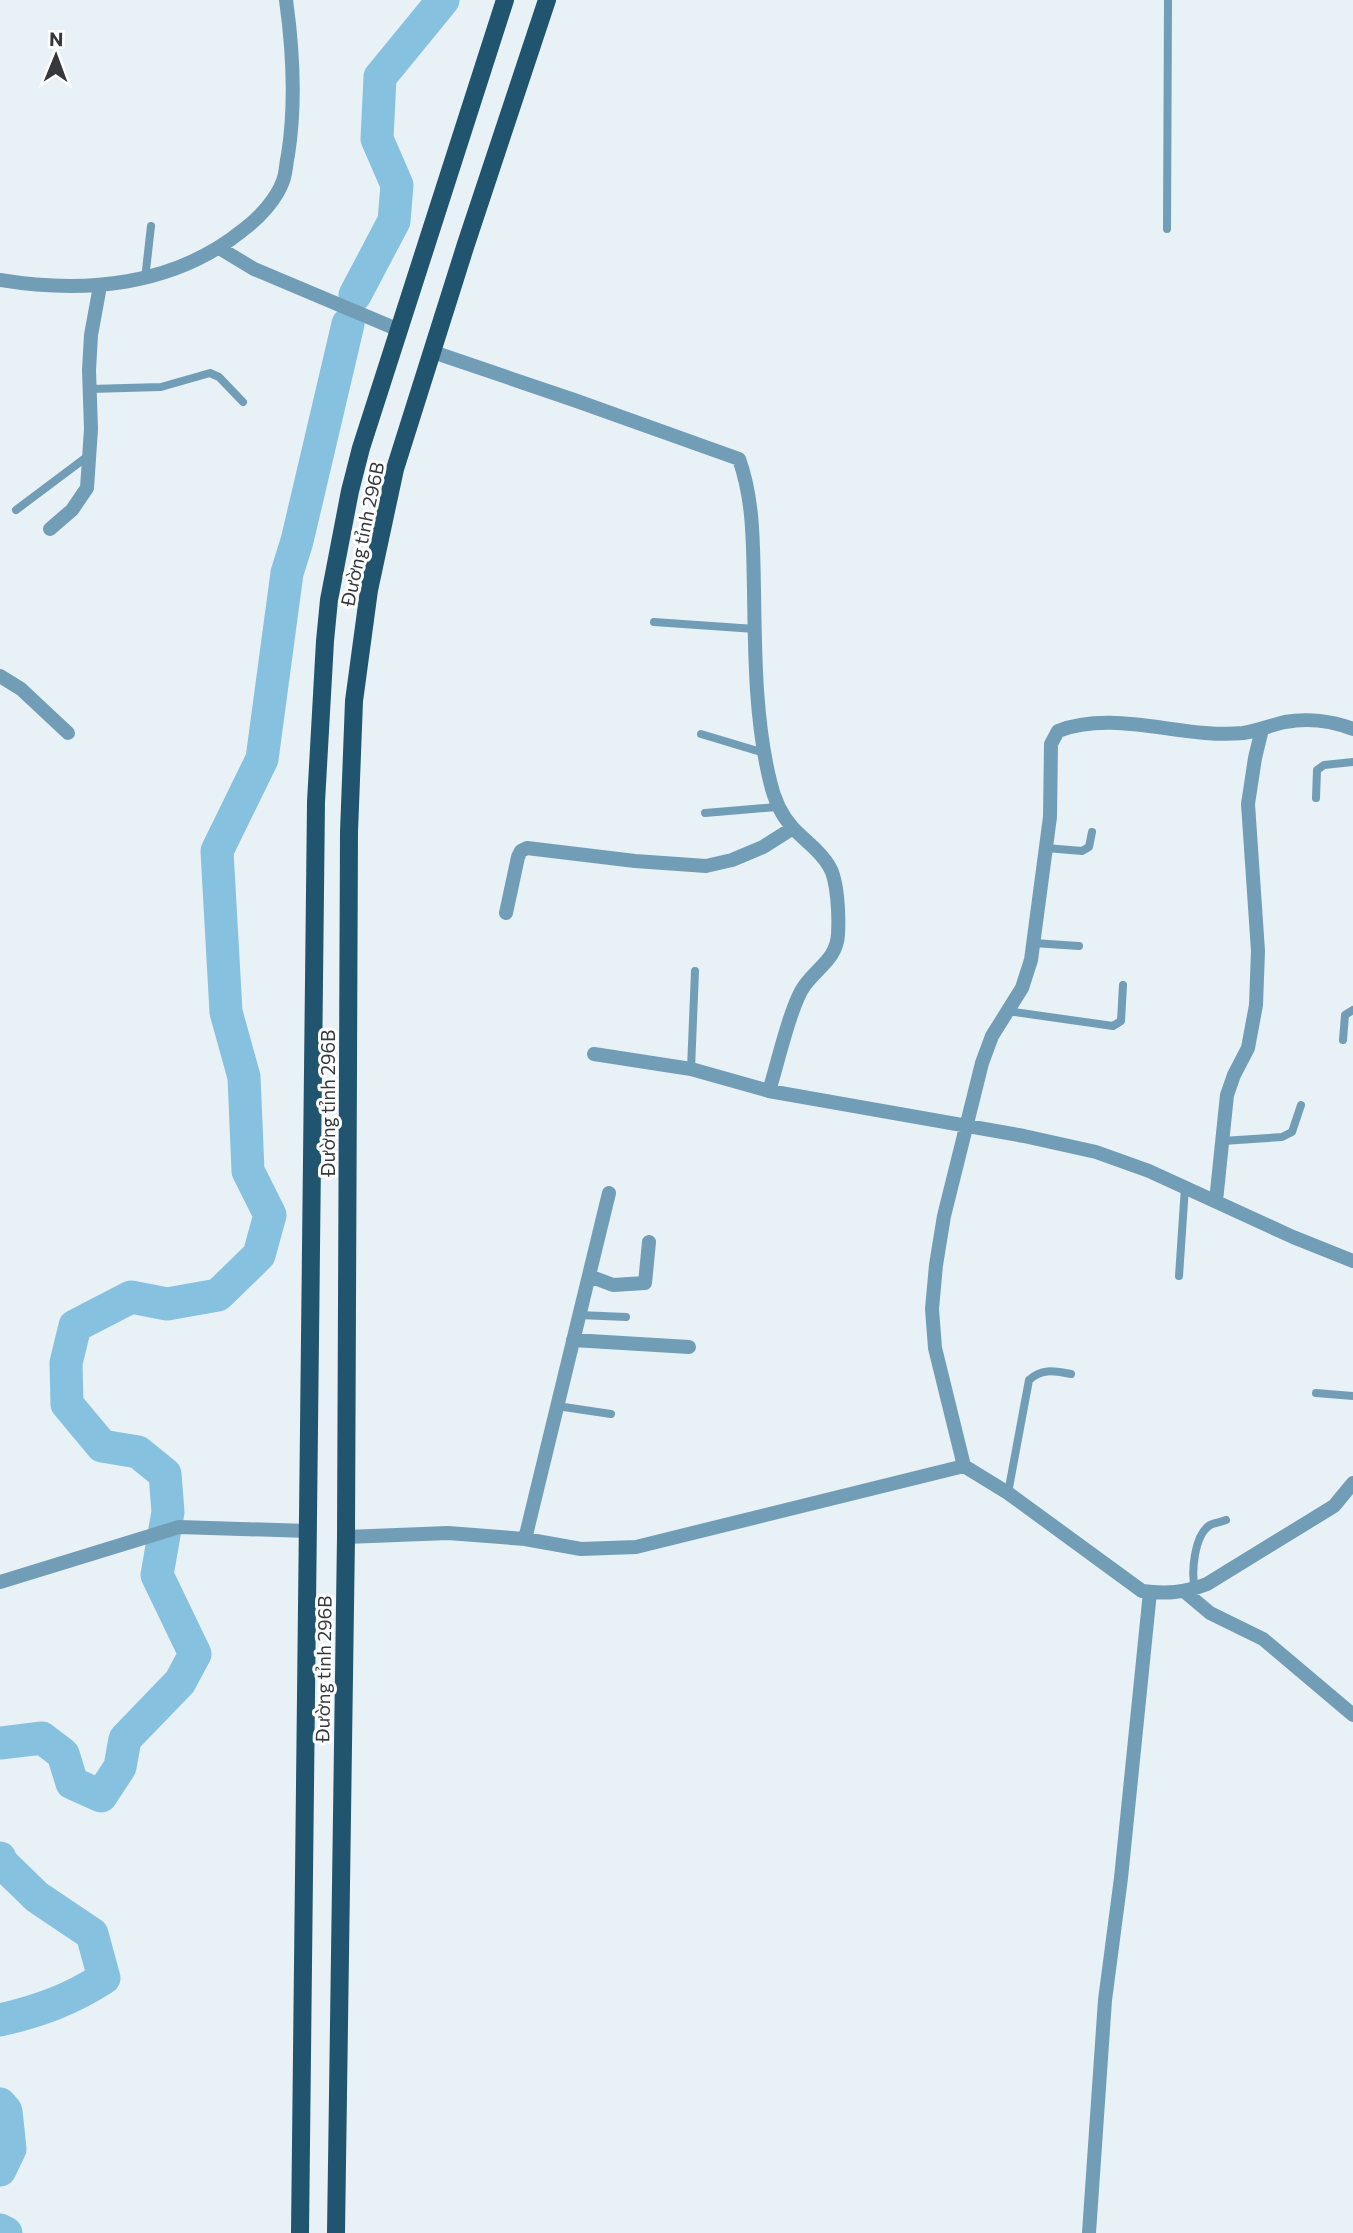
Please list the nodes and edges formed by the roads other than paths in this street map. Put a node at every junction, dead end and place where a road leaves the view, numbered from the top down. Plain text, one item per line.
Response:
1 (286, 0) edge
2 (505, 0) edge
3 (547, 0) edge
4 (1168, 0) edge
5 (151, 226) dead end
6 (1167, 229) dead end
7 (221, 249) junction
8 (145, 279) junction
9 (0, 280) edge
10 (100, 286) junction
11 (399, 330) junction
12 (433, 352) junction
13 (90, 389) junction
14 (243, 402) dead end
15 (90, 454) junction
16 (16, 510) dead end
17 (50, 529) dead end
18 (654, 622) dead end
19 (755, 629) junction
20 (0, 676) edge
21 (1262, 729) junction
22 (1353, 729) edge
23 (68, 733) dead end
24 (701, 734) dead end
25 (764, 753) junction
26 (1353, 762) edge
27 (1316, 798) dead end
28 (777, 807) junction
29 (705, 813) dead end
30 (793, 828) junction
31 (1092, 832) dead end
32 (1046, 848) junction
33 (506, 912) dead end
34 (1033, 943) junction
35 (1079, 946) dead end
36 (695, 971) dead end
37 (1124, 985) dead end
38 (1353, 1010) edge
39 (1007, 1012) junction
40 (1343, 1040) dead end
41 (594, 1054) dead end
42 (691, 1069) junction
43 (769, 1091) junction
44 (1301, 1105) dead end
45 (966, 1126) junction
46 (1223, 1141) junction
47 (1185, 1187) junction
48 (609, 1193) dead end
49 (1216, 1201) junction
50 (649, 1242) dead end
51 (1353, 1261) edge
52 (589, 1276) junction
53 (1179, 1276) dead end
54 (579, 1315) junction
55 (626, 1317) dead end
56 (573, 1340) junction
57 (690, 1347) dead end
58 (1071, 1374) dead end
59 (1316, 1393) dead end
60 (1353, 1396) edge
61 (557, 1406) junction
62 (611, 1414) dead end
63 (964, 1466) junction
64 (1353, 1483) edge
65 (1009, 1493) junction
66 (1226, 1520) dead end
67 (308, 1531) junction
68 (346, 1537) junction
69 (525, 1539) junction
70 (0, 1582) edge
71 (1190, 1591) junction
72 (1150, 1592) junction
73 (1353, 1715) edge
74 (300, 2233) edge
75 (336, 2233) edge
76 (1089, 2233) edge

1 - 7 street
2 - 11 main road, Đường tỉnh 296B
3 - 12 main road, Đường tỉnh 296B
4 - 6 lane
5 - 8 lane
7 - 8 street
7 - 11 street
8 - 10 street
9 - 10 street
10 - 13 street
11 - 67 main road, Đường tỉnh 296B
12 - 19 street
12 - 68 main road, Đường tỉnh 296B
13 - 14 lane
13 - 15 street
15 - 16 lane
15 - 17 street
18 - 19 lane
19 - 25 street
20 - 23 street
21 - 22 street
21 - 32 street
21 - 46 street
24 - 25 lane
25 - 28 street
26 - 27 lane
28 - 29 lane
28 - 30 street
30 - 33 street
30 - 43 street
31 - 32 lane
32 - 34 street
34 - 35 lane
34 - 39 street
36 - 42 lane
37 - 39 lane
38 - 40 lane
39 - 45 street
41 - 42 street
42 - 43 street
43 - 45 street
44 - 46 lane
45 - 47 street
45 - 63 street
46 - 49 street
47 - 49 street
47 - 53 lane
48 - 52 street
49 - 51 street
50 - 52 street
52 - 54 street
54 - 55 lane
54 - 56 street
56 - 57 street
56 - 61 street
58 - 65 lane
59 - 60 lane
61 - 62 lane
61 - 69 street
63 - 65 street
63 - 69 street
64 - 71 street
65 - 72 street
66 - 71 lane
67 - 70 street
67 - 74 main road, Đường tỉnh 296B
68 - 69 street
68 - 75 main road, Đường tỉnh 296B
71 - 72 street
71 - 73 street
72 - 76 street

